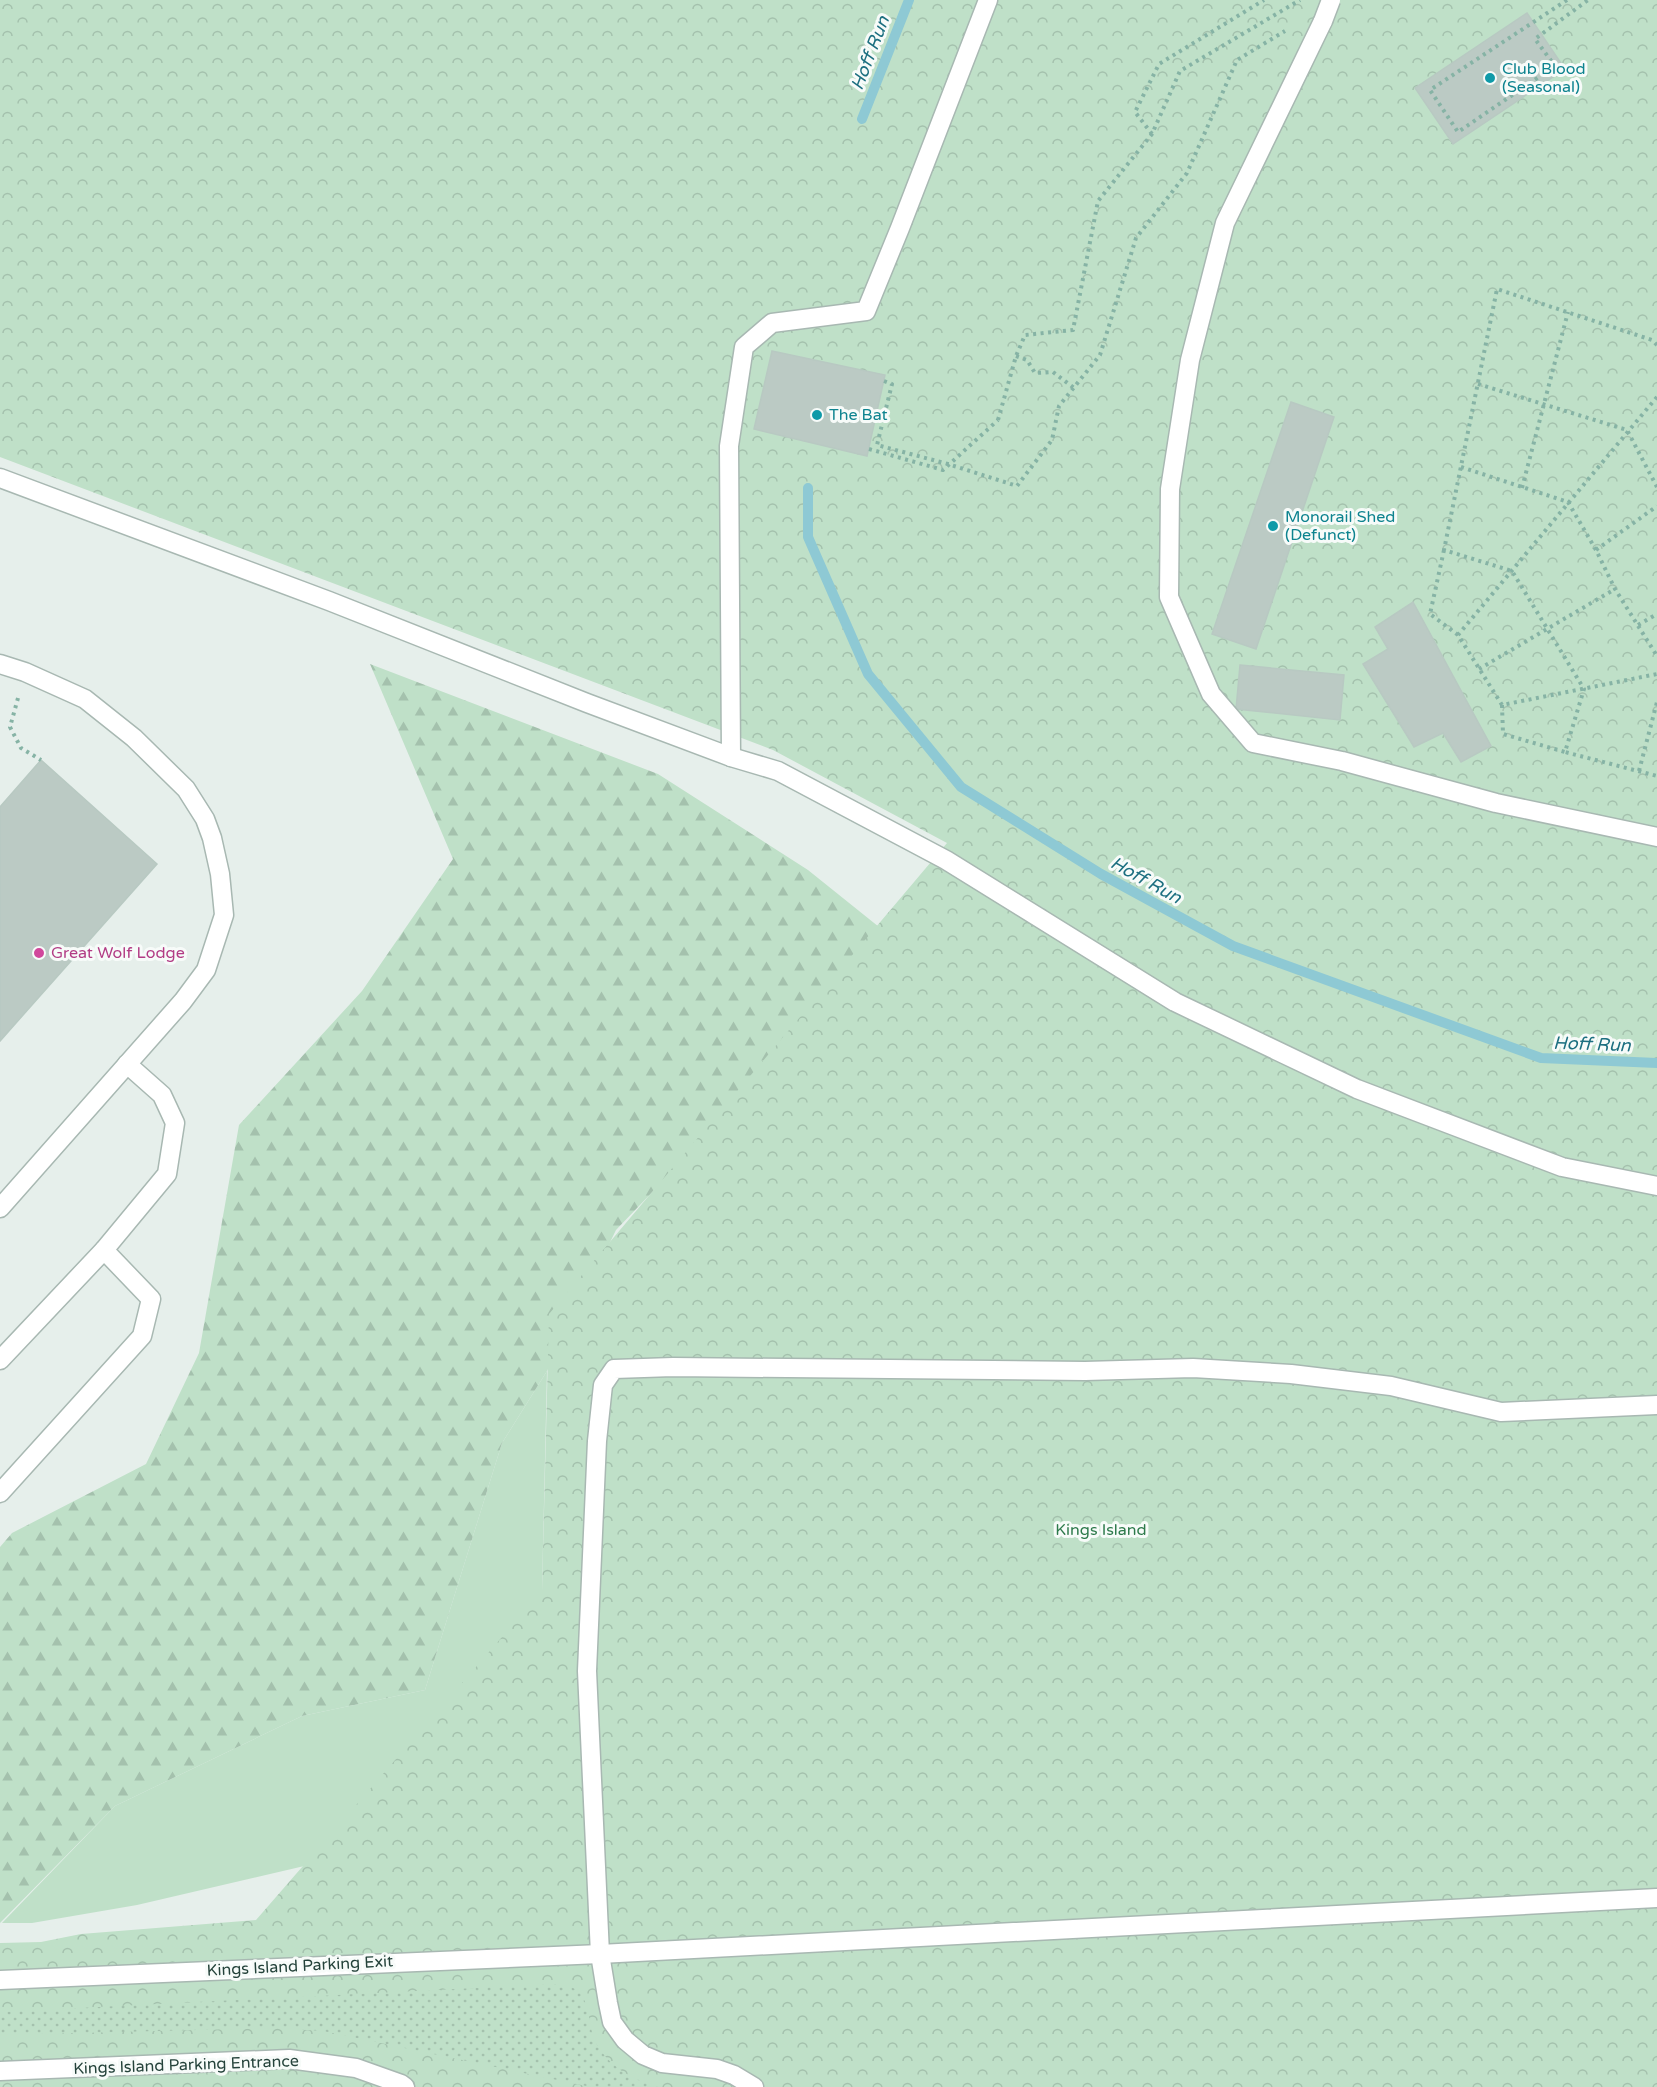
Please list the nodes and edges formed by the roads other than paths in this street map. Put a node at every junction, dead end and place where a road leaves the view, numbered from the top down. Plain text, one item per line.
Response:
1 (988, 0) edge
2 (1331, 0) edge
3 (0, 478) edge
4 (0, 664) edge
5 (731, 757) junction
6 (1657, 837) edge
7 (127, 1064) junction
8 (1657, 1186) edge
9 (0, 1208) edge
10 (104, 1250) junction
11 (0, 1360) edge
12 (1657, 1405) edge
13 (0, 1493) edge
14 (1657, 1899) edge
15 (600, 1954) junction
16 (0, 1980) edge
17 (0, 2071) edge
18 (405, 2087) edge
19 (754, 2087) edge

1 - 5 lane
2 - 6 lane, bridge
3 - 5 lane
4 - 7 lane
5 - 8 lane
7 - 9 lane
7 - 10 lane
10 - 11 lane
10 - 13 lane
12 - 15 lane
14 - 15 lane, Kings Island Parking Exit
15 - 16 lane, Kings Island Parking Exit
15 - 19 lane
17 - 18 lane, Kings Island Parking Entrance

